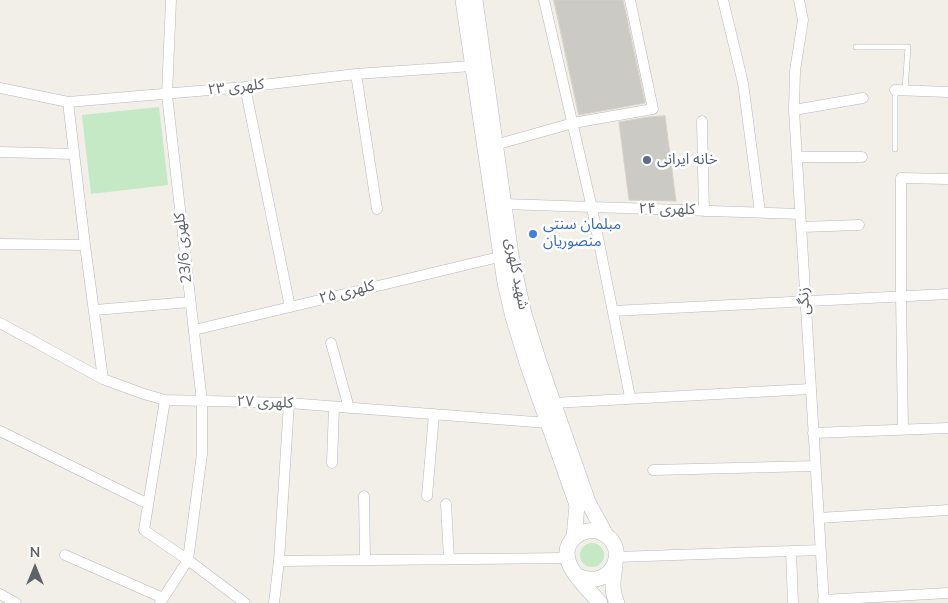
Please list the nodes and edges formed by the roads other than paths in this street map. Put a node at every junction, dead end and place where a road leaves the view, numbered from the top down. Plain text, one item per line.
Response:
1 (171, 0) edge
2 (463, 0) edge
3 (475, 0) edge
4 (544, 0) edge
5 (630, 0) edge
6 (723, 0) edge
7 (799, 0) edge
8 (856, 47) dead end
9 (472, 66) junction
10 (356, 74) junction
11 (244, 87) junction
12 (0, 88) edge
13 (900, 90) junction
14 (948, 92) edge
15 (167, 95) junction
16 (863, 98) dead end
17 (68, 102) junction
18 (794, 110) junction
19 (702, 121) dead end
20 (573, 124) junction
21 (495, 145) junction
22 (895, 149) dead end
23 (0, 152) edge
24 (74, 154) junction
25 (797, 156) junction
26 (862, 158) dead end
27 (948, 179) edge
28 (504, 204) junction
29 (592, 208) junction
30 (377, 210) dead end
31 (704, 211) junction
32 (760, 212) junction
33 (800, 214) junction
34 (859, 225) dead end
35 (801, 227) junction
36 (0, 244) edge
37 (85, 245) junction
38 (500, 257) junction
39 (948, 294) edge
40 (901, 295) junction
41 (805, 301) junction
42 (190, 302) junction
43 (290, 307) junction
44 (95, 310) junction
45 (613, 311) junction
46 (0, 323) edge
47 (194, 330) junction
48 (331, 343) dead end
49 (103, 378) junction
50 (810, 389) junction
51 (630, 398) junction
52 (165, 400) junction
53 (202, 402) junction
54 (553, 402) junction
55 (289, 404) junction
56 (334, 407) junction
57 (349, 408) junction
58 (434, 414) junction
59 (548, 423) junction
60 (948, 428) edge
61 (903, 429) junction
62 (0, 431) edge
63 (813, 433) junction
64 (332, 463) dead end
65 (815, 466) junction
66 (653, 470) dead end
67 (364, 496) dead end
68 (427, 496) dead end
69 (148, 504) junction
70 (446, 504) dead end
71 (948, 510) edge
72 (819, 518) junction
73 (606, 535) junction
74 (574, 538) junction
75 (820, 550) junction
76 (791, 551) junction
77 (65, 555) dead end
78 (567, 558) junction
79 (449, 559) junction
80 (188, 560) junction
81 (365, 560) junction
82 (279, 561) junction
83 (616, 562) junction
84 (578, 576) junction
85 (948, 593) edge
86 (0, 594) edge
87 (162, 601) edge
88 (823, 601) edge
89 (16, 603) edge
90 (245, 603) edge
91 (274, 603) edge
92 (600, 603) edge
93 (617, 603) edge
94 (793, 603) edge

1 - 15 street, کلهری 23/6
2 - 9 main road, شهید کلهری
3 - 21 main road, شهید کلهری
4 - 20 street
5 - 20 street
6 - 32 street
7 - 18 street, زنگی
8 - 13 lane
9 - 10 street, کلهری ۲۳
9 - 38 main road, شهید کلهری
10 - 11 street, کلهری ۲۳
10 - 30 street
11 - 15 street, کلهری ۲۳
11 - 43 street
12 - 17 street, کلهری ۲۳
13 - 14 street
13 - 22 lane
15 - 17 street, کلهری ۲۳
15 - 42 street, کلهری 23/6
16 - 18 street
17 - 24 street
18 - 25 street, زنگی
19 - 31 street
20 - 21 street
20 - 29 street
21 - 28 main road, شهید کلهری
23 - 24 street
24 - 37 street
25 - 26 street
25 - 33 street, زنگی
27 - 40 street
28 - 29 street, کلهری ۲۴
28 - 54 main road, شهید کلهری
29 - 31 street, کلهری ۲۴
29 - 45 street
31 - 32 street, کلهری ۲۴
32 - 33 street, کلهری ۲۴
33 - 35 street, زنگی
34 - 35 street
35 - 41 street, زنگی
36 - 37 street
37 - 44 street
38 - 43 street, کلهری ۲۵
38 - 59 main road, شهید کلهری
39 - 40 street
40 - 41 street
40 - 61 street
41 - 45 street
41 - 50 street, زنگی
42 - 44 street
42 - 47 street, کلهری 23/6
43 - 47 street, کلهری ۲۵
44 - 49 street
45 - 51 street
46 - 49 street, کلهری ۲۷
47 - 53 street, کلهری 23/6
48 - 57 street
49 - 52 street, کلهری ۲۷
50 - 51 street
50 - 63 street, زنگی
51 - 54 street
52 - 53 street, کلهری ۲۷
52 - 69 street
53 - 55 street, کلهری ۲۷
53 - 80 street, کلهری 23/6
54 - 73 main road, شهید کلهری
55 - 56 street, کلهری ۲۷
55 - 82 street
56 - 57 street, کلهری ۲۷
56 - 64 street
57 - 58 street, کلهری ۲۷
58 - 59 street, کلهری ۲۷
58 - 68 street
59 - 74 main road, شهید کلهری
60 - 61 street
61 - 63 street
62 - 69 street
63 - 65 street, زنگی
65 - 66 street
65 - 72 street, زنگی
67 - 81 street
69 - 80 street
70 - 79 street
71 - 72 street
72 - 75 street, زنگی
73 - 74 main road
73 - 83 main road
74 - 78 main road
75 - 76 street
75 - 88 street, زنگی
76 - 83 street
76 - 94 street
77 - 87 street
78 - 79 street
78 - 84 main road
79 - 81 street
80 - 87 street
80 - 90 street
81 - 82 street
82 - 91 street
83 - 84 main road
83 - 93 main road
84 - 92 main road
85 - 88 street
86 - 89 street

